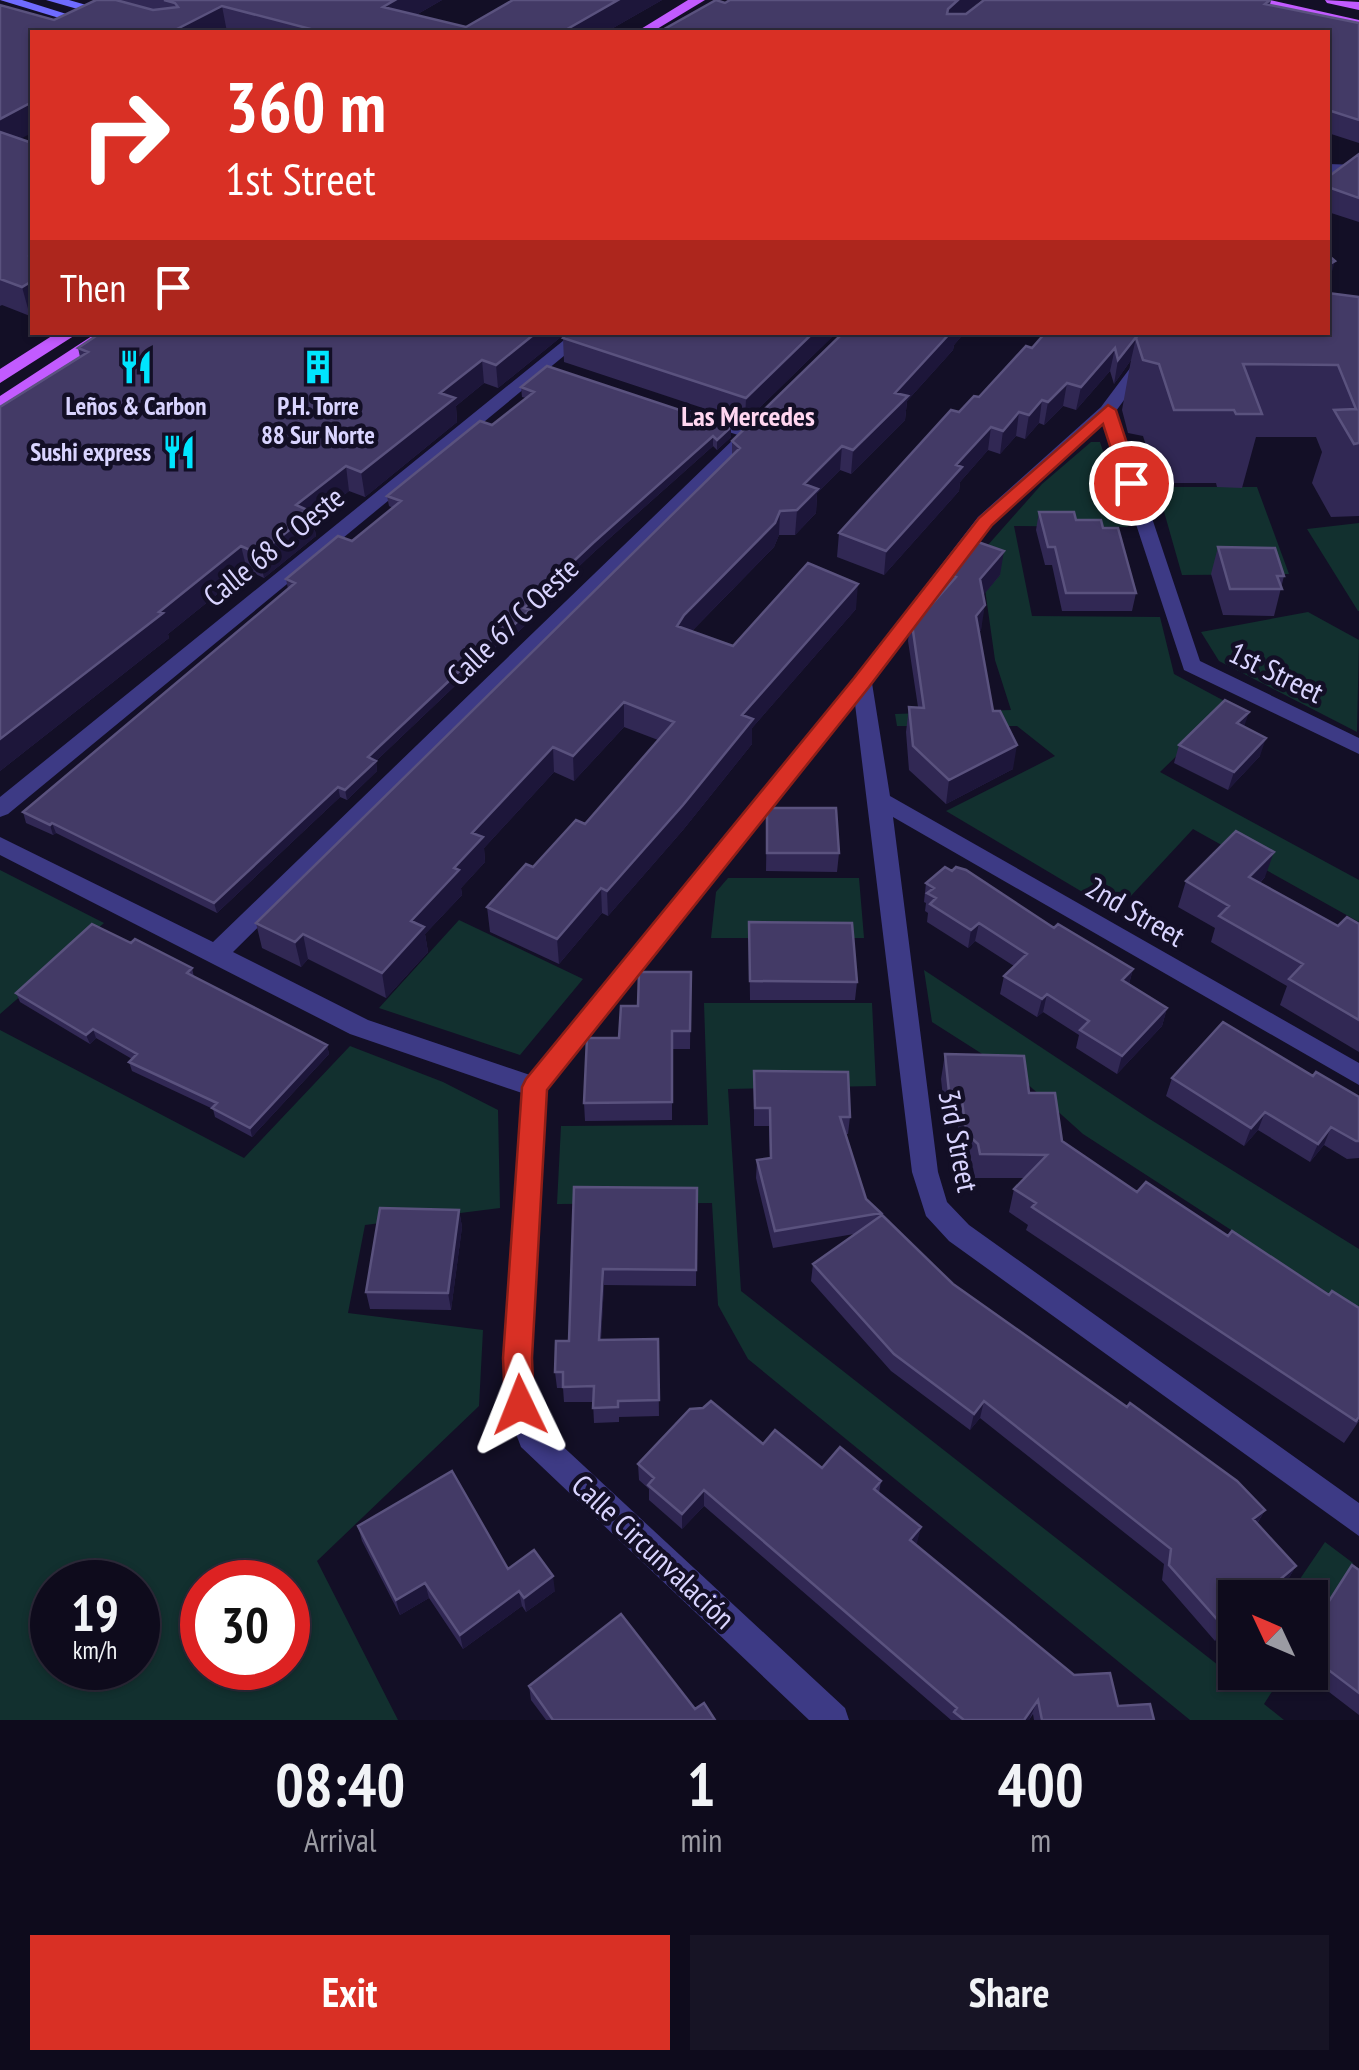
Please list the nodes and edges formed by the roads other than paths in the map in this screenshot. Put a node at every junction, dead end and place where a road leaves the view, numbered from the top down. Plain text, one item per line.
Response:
1 (6, 0) edge
2 (53, 0) edge
3 (1252, 0) edge
4 (1332, 0) edge
5 (704, 5) edge
6 (1359, 6) edge
7 (1359, 24) edge
8 (117, 30) edge
9 (165, 30) edge
10 (648, 30) edge
11 (674, 30) edge
12 (1330, 168) edge
13 (1359, 168) edge
14 (67, 335) edge
15 (105, 335) edge
16 (582, 335) edge
17 (1164, 335) edge
18 (0, 377) edge
19 (0, 404) edge
20 (675, 408) edge
21 (776, 408) edge
22 (1108, 410) junction
23 (750, 433) junction
24 (862, 682) junction
25 (1359, 747) edge
26 (880, 800) junction
27 (0, 809) edge
28 (0, 844) edge
29 (215, 955) junction
30 (1359, 1076) edge
31 (535, 1087) junction
32 (1359, 1521) edge
33 (833, 1720) edge

1 - 8 street
2 - 9 street
3 - 7 main road
4 - 6 main road
5 - 10 main road
5 - 11 main road
12 - 13 street
14 - 18 main road
15 - 19 main road
16 - 27 street, Calle 68 C Oeste
17 - 22 street
20 - 23 street
21 - 23 street, Calle 67 C Oeste
22 - 24 street
22 - 25 street, 1st Street
23 - 29 street, Calle 67 C Oeste
24 - 26 street, 3rd Street
24 - 31 street
26 - 30 street, 2nd Street
26 - 32 street, 3rd Street
28 - 29 street
29 - 31 street
31 - 33 street, Calle Circunvalación

